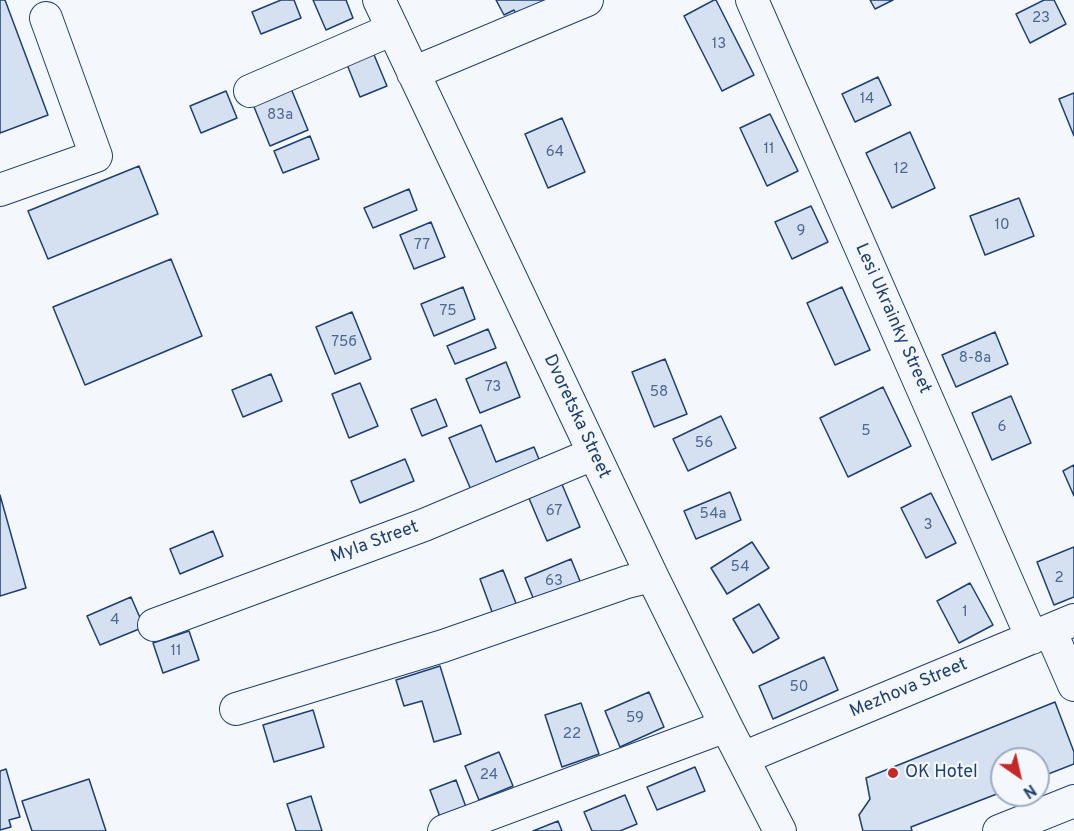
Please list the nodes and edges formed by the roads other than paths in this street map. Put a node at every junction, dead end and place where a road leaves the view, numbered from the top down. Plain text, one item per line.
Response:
1 (379, 0) edge
2 (587, 0) edge
3 (753, 0) edge
4 (46, 18) dead end
5 (393, 29) junction
6 (413, 73) junction
7 (250, 91) dead end
8 (0, 190) edge
9 (593, 454) junction
10 (652, 576) junction
11 (154, 625) dead end
12 (1052, 629) edge
13 (1074, 685) edge
14 (236, 709) dead end
15 (726, 726) junction
16 (743, 758) junction
17 (1074, 801) edge
18 (462, 828) edge
19 (780, 831) edge
20 (999, 831) edge

1 - 5 street, Dvoretska Street
2 - 6 street
3 - 12 street, Lesi Ukrainky Street
4 - 8 street
5 - 6 street, Dvoretska Street
5 - 7 street
6 - 9 street, Dvoretska Street
9 - 10 street, Dvoretska Street
9 - 11 street, Myla Street
10 - 14 street
10 - 15 street, Dvoretska Street
12 - 13 street, Lesi Ukrainky Street
12 - 16 street, Mezhova Street
15 - 16 street, Dvoretska Street
15 - 18 street
16 - 19 street, Dvoretska Street
17 - 20 street

